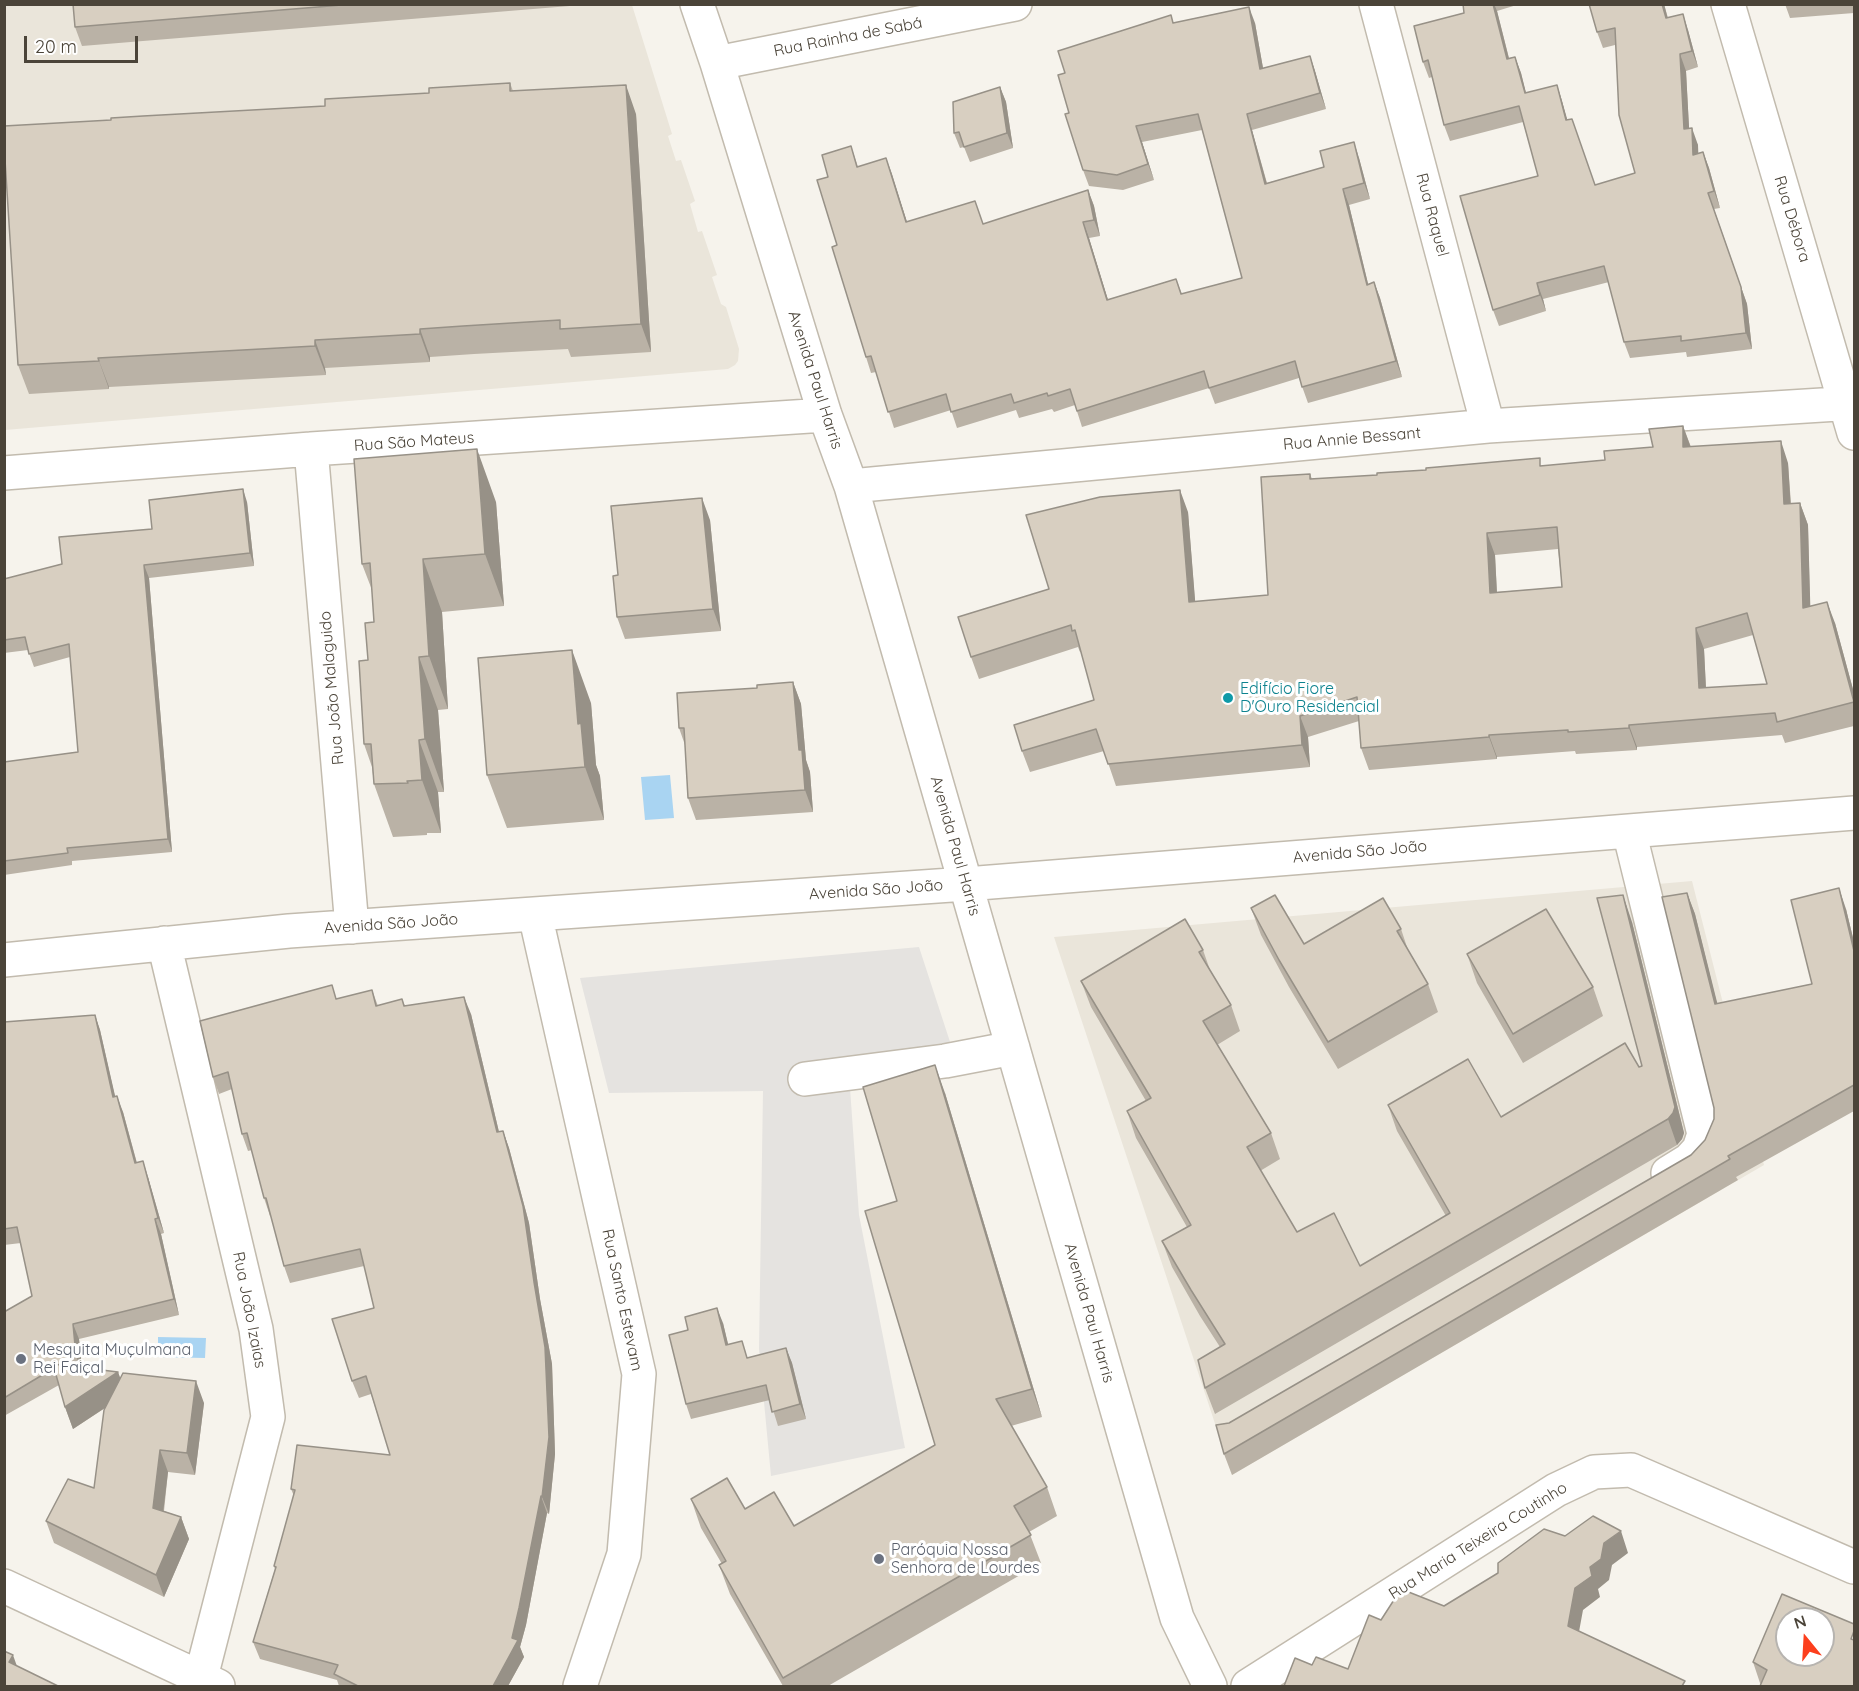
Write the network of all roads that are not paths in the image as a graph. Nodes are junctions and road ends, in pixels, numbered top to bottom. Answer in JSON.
{"nodes":[{"id":1,"x":697,"y":4,"type":"edge"},
{"id":2,"x":1015,"y":4,"type":"edge"},
{"id":3,"x":1376,"y":4,"type":"edge"},
{"id":4,"x":1728,"y":4,"type":"edge"},
{"id":5,"x":717,"y":63,"type":"junction"},
{"id":6,"x":1852,"y":413,"type":"edge"},
{"id":7,"x":825,"y":414,"type":"junction"},
{"id":8,"x":1488,"y":426,"type":"junction"},
{"id":9,"x":311,"y":449,"type":"junction"},
{"id":10,"x":4,"y":473,"type":"edge"},
{"id":11,"x":851,"y":486,"type":"junction"},
{"id":12,"x":1854,"y":813,"type":"edge"},
{"id":13,"x":1629,"y":831,"type":"junction"},
{"id":14,"x":966,"y":884,"type":"junction"},
{"id":15,"x":535,"y":914,"type":"junction"},
{"id":16,"x":352,"y":927,"type":"junction"},
{"id":17,"x":164,"y":943,"type":"junction"},
{"id":18,"x":4,"y":960,"type":"edge"},
{"id":19,"x":1013,"y":1048,"type":"junction"},
{"id":20,"x":805,"y":1079,"type":"dead end"},
{"id":21,"x":1638,"y":1190,"type":"edge"},
{"id":22,"x":1854,"y":1567,"type":"edge"},
{"id":23,"x":4,"y":1586,"type":"edge"},
{"id":24,"x":210,"y":1682,"type":"edge"},
{"id":25,"x":580,"y":1686,"type":"edge"},
{"id":26,"x":1210,"y":1686,"type":"edge"},
{"id":27,"x":1248,"y":1686,"type":"edge"}],
"edges":[{"from":1,"to":5,"type":"street","name":"Avenida Paul Harris"},
{"from":2,"to":5,"type":"street","name":"Rua Rainha de Sabá"},
{"from":3,"to":8,"type":"street","name":"Rua Raquel"},
{"from":4,"to":6,"type":"street","name":"Rua Débora"},
{"from":5,"to":7,"type":"street","name":"Avenida Paul Harris"},
{"from":6,"to":8,"type":"street","name":"Rua Annie Bessant"},
{"from":7,"to":9,"type":"street","name":"Rua São Mateus"},
{"from":7,"to":11,"type":"street","name":"Avenida Paul Harris"},
{"from":8,"to":11,"type":"street","name":"Rua Annie Bessant"},
{"from":9,"to":10,"type":"street","name":"Rua São Mateus"},
{"from":9,"to":16,"type":"street","name":"Rua João Malaguido"},
{"from":11,"to":14,"type":"street","name":"Avenida Paul Harris"},
{"from":12,"to":13,"type":"street","name":"Avenida São João"},
{"from":13,"to":14,"type":"street","name":"Avenida São João"},
{"from":13,"to":21,"type":"street"},
{"from":14,"to":15,"type":"street","name":"Avenida São João"},
{"from":14,"to":19,"type":"street","name":"Avenida Paul Harris"},
{"from":15,"to":16,"type":"street","name":"Avenida São João"},
{"from":15,"to":25,"type":"street","name":"Rua Santo Estevam"},
{"from":16,"to":17,"type":"street","name":"Avenida São João"},
{"from":17,"to":18,"type":"street","name":"Avenida São João"},
{"from":17,"to":24,"type":"street","name":"Rua João Izaias"},
{"from":19,"to":20,"type":"street"},
{"from":19,"to":26,"type":"street","name":"Avenida Paul Harris"},
{"from":22,"to":27,"type":"street","name":"Rua Maria Teixeira Coutinho"},
{"from":23,"to":24,"type":"street"}]}
